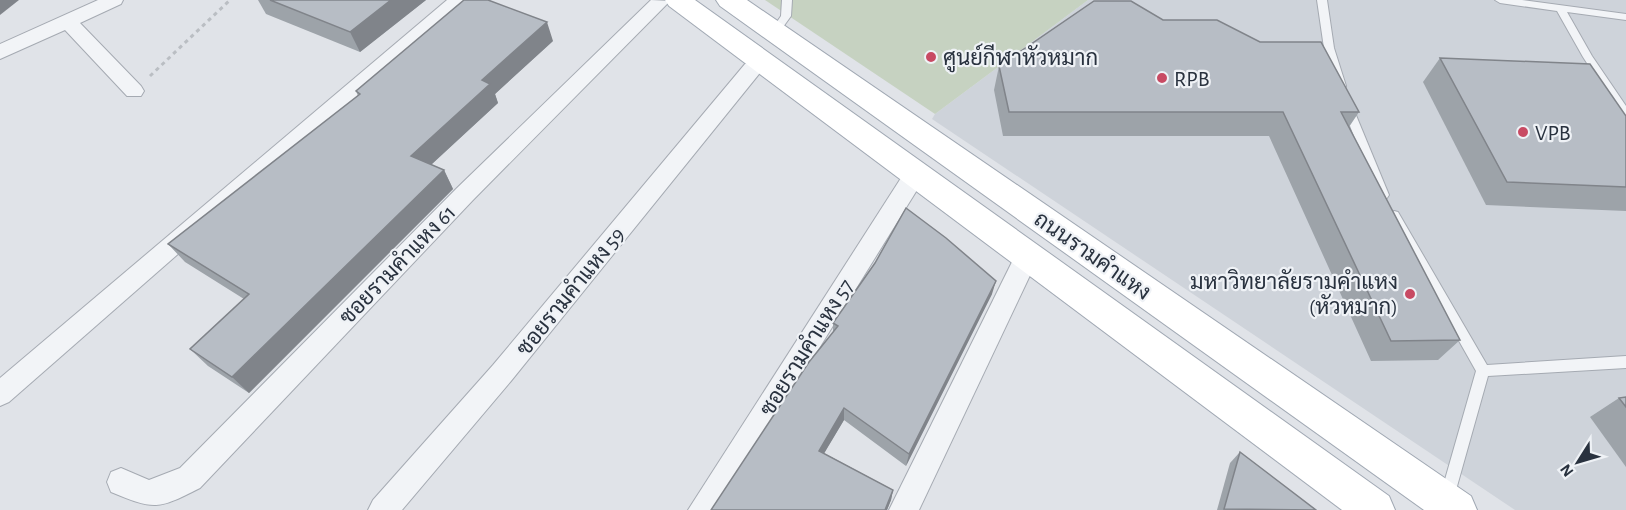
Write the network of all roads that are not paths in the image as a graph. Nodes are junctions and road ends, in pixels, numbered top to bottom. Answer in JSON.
{"nodes":[{"id":1,"x":114,"y":0,"type":"edge"},
{"id":2,"x":459,"y":0,"type":"edge"},
{"id":3,"x":666,"y":0,"type":"edge"},
{"id":4,"x":711,"y":0,"type":"edge"},
{"id":5,"x":729,"y":0,"type":"edge"},
{"id":6,"x":1322,"y":0,"type":"edge"},
{"id":7,"x":1500,"y":0,"type":"edge"},
{"id":8,"x":1581,"y":0,"type":"edge"},
{"id":9,"x":1560,"y":8,"type":"junction"},
{"id":10,"x":1586,"y":12,"type":"junction"},
{"id":11,"x":781,"y":16,"type":"edge"},
{"id":12,"x":1626,"y":18,"type":"edge"},
{"id":13,"x":67,"y":21,"type":"junction"},
{"id":14,"x":0,"y":52,"type":"edge"},
{"id":15,"x":752,"y":69,"type":"junction"},
{"id":16,"x":134,"y":91,"type":"road end"},
{"id":17,"x":1626,"y":114,"type":"edge"},
{"id":18,"x":909,"y":184,"type":"junction"},
{"id":19,"x":1021,"y":269,"type":"junction"},
{"id":20,"x":1626,"y":362,"type":"edge"},
{"id":21,"x":1483,"y":371,"type":"junction"},
{"id":22,"x":0,"y":394,"type":"edge"},
{"id":23,"x":121,"y":482,"type":"dead end"},
{"id":24,"x":1443,"y":507,"type":"edge"},
{"id":25,"x":383,"y":510,"type":"edge"},
{"id":26,"x":703,"y":510,"type":"edge"},
{"id":27,"x":903,"y":510,"type":"edge"},
{"id":28,"x":1345,"y":510,"type":"edge"},
{"id":29,"x":1376,"y":510,"type":"edge"}],
"edges":[{"from":1,"to":13,"type":"street"},
{"from":2,"to":22,"type":"street"},
{"from":3,"to":15,"type":"main road"},
{"from":3,"to":23,"type":"street","name":"ซอยรามคำแหง 61"},
{"from":3,"to":29,"type":"main road","name":"ถนนรามคำแหง"},
{"from":4,"to":24,"type":"main road","name":"ถนนรามคำแหง"},
{"from":5,"to":11,"type":"main road","name":"ถนนรามคำแหง"},
{"from":6,"to":21,"type":"lane"},
{"from":7,"to":9,"type":"lane"},
{"from":8,"to":10,"type":"lane"},
{"from":9,"to":10,"type":"lane"},
{"from":9,"to":17,"type":"lane"},
{"from":10,"to":12,"type":"lane"},
{"from":11,"to":24,"type":"main road","name":"ถนนรามคำแหง"},
{"from":13,"to":14,"type":"street"},
{"from":13,"to":16,"type":"street"},
{"from":15,"to":18,"type":"main road"},
{"from":15,"to":25,"type":"street","name":"ซอยรามคำแหง 59"},
{"from":18,"to":19,"type":"main road"},
{"from":18,"to":26,"type":"street","name":"ซอยรามคำแหง 57"},
{"from":19,"to":27,"type":"street"},
{"from":19,"to":28,"type":"main road"},
{"from":20,"to":21,"type":"lane"},
{"from":21,"to":24,"type":"lane"}]}
